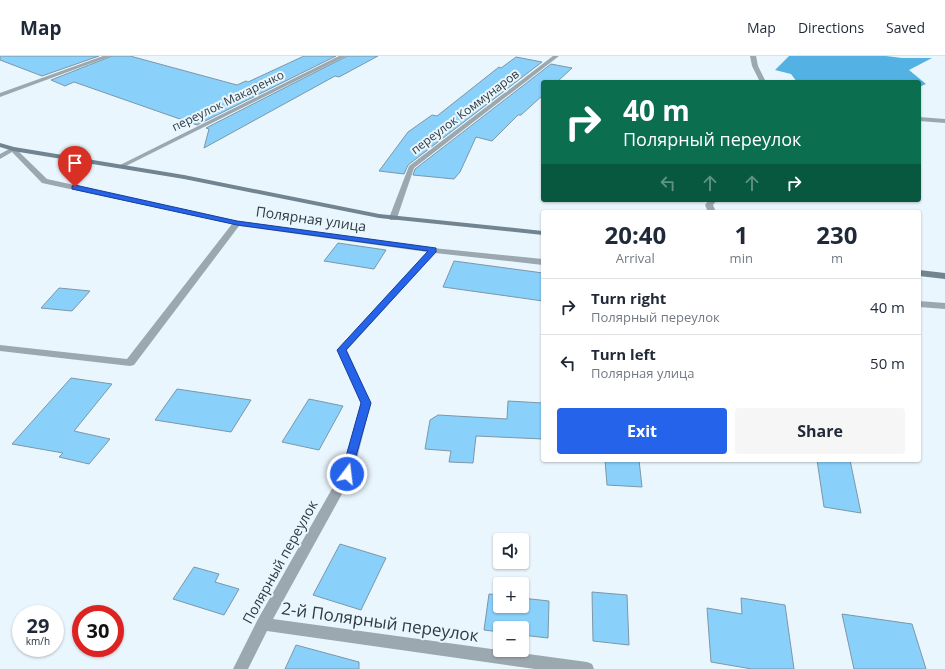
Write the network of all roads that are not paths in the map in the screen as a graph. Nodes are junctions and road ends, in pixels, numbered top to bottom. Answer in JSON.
{"nodes":[{"id":1,"x":108,"y":56,"type":"edge"},
{"id":2,"x":343,"y":56,"type":"edge"},
{"id":3,"x":556,"y":56,"type":"edge"},
{"id":4,"x":753,"y":56,"type":"edge"},
{"id":5,"x":762,"y":80,"type":"edge"},
{"id":6,"x":0,"y":95,"type":"edge"},
{"id":7,"x":921,"y":119,"type":"edge"},
{"id":8,"x":945,"y":121,"type":"edge"},
{"id":9,"x":0,"y":145,"type":"edge"},
{"id":10,"x":13,"y":149,"type":"junction"},
{"id":11,"x":0,"y":157,"type":"edge"},
{"id":12,"x":122,"y":166,"type":"junction"},
{"id":13,"x":393,"y":218,"type":"junction"},
{"id":14,"x":237,"y":223,"type":"junction"},
{"id":15,"x":541,"y":233,"type":"edge"},
{"id":16,"x":433,"y":250,"type":"junction"},
{"id":17,"x":541,"y":262,"type":"edge"},
{"id":18,"x":921,"y":274,"type":"edge"},
{"id":19,"x":945,"y":276,"type":"edge"},
{"id":20,"x":921,"y":304,"type":"edge"},
{"id":21,"x":945,"y":306,"type":"edge"},
{"id":22,"x":0,"y":348,"type":"edge"},
{"id":23,"x":263,"y":624,"type":"junction"},
{"id":24,"x":240,"y":669,"type":"edge"},
{"id":25,"x":587,"y":669,"type":"edge"}],
"edges":[{"from":1,"to":6,"type":"street"},
{"from":2,"to":12,"type":"street","name":"переулок Макаренко"},
{"from":3,"to":13,"type":"street","name":"переулок Коммунаров"},
{"from":4,"to":5,"type":"street"},
{"from":7,"to":8,"type":"street"},
{"from":9,"to":10,"type":"street","name":"Полярная улица"},
{"from":10,"to":11,"type":"street"},
{"from":10,"to":12,"type":"street","name":"Полярная улица"},
{"from":10,"to":14,"type":"street"},
{"from":12,"to":13,"type":"street","name":"Полярная улица"},
{"from":13,"to":15,"type":"street","name":"Полярная улица"},
{"from":14,"to":16,"type":"street","name":"Полярная улица"},
{"from":14,"to":22,"type":"street","name":"Полярная улица"},
{"from":16,"to":17,"type":"street","name":"Полярная улица"},
{"from":16,"to":23,"type":"street","name":"Полярный переулок"},
{"from":18,"to":19,"type":"street"},
{"from":20,"to":21,"type":"street"},
{"from":23,"to":24,"type":"street","name":"Полярный переулок"},
{"from":23,"to":25,"type":"street","name":"2-й Полярный переулок"}]}
